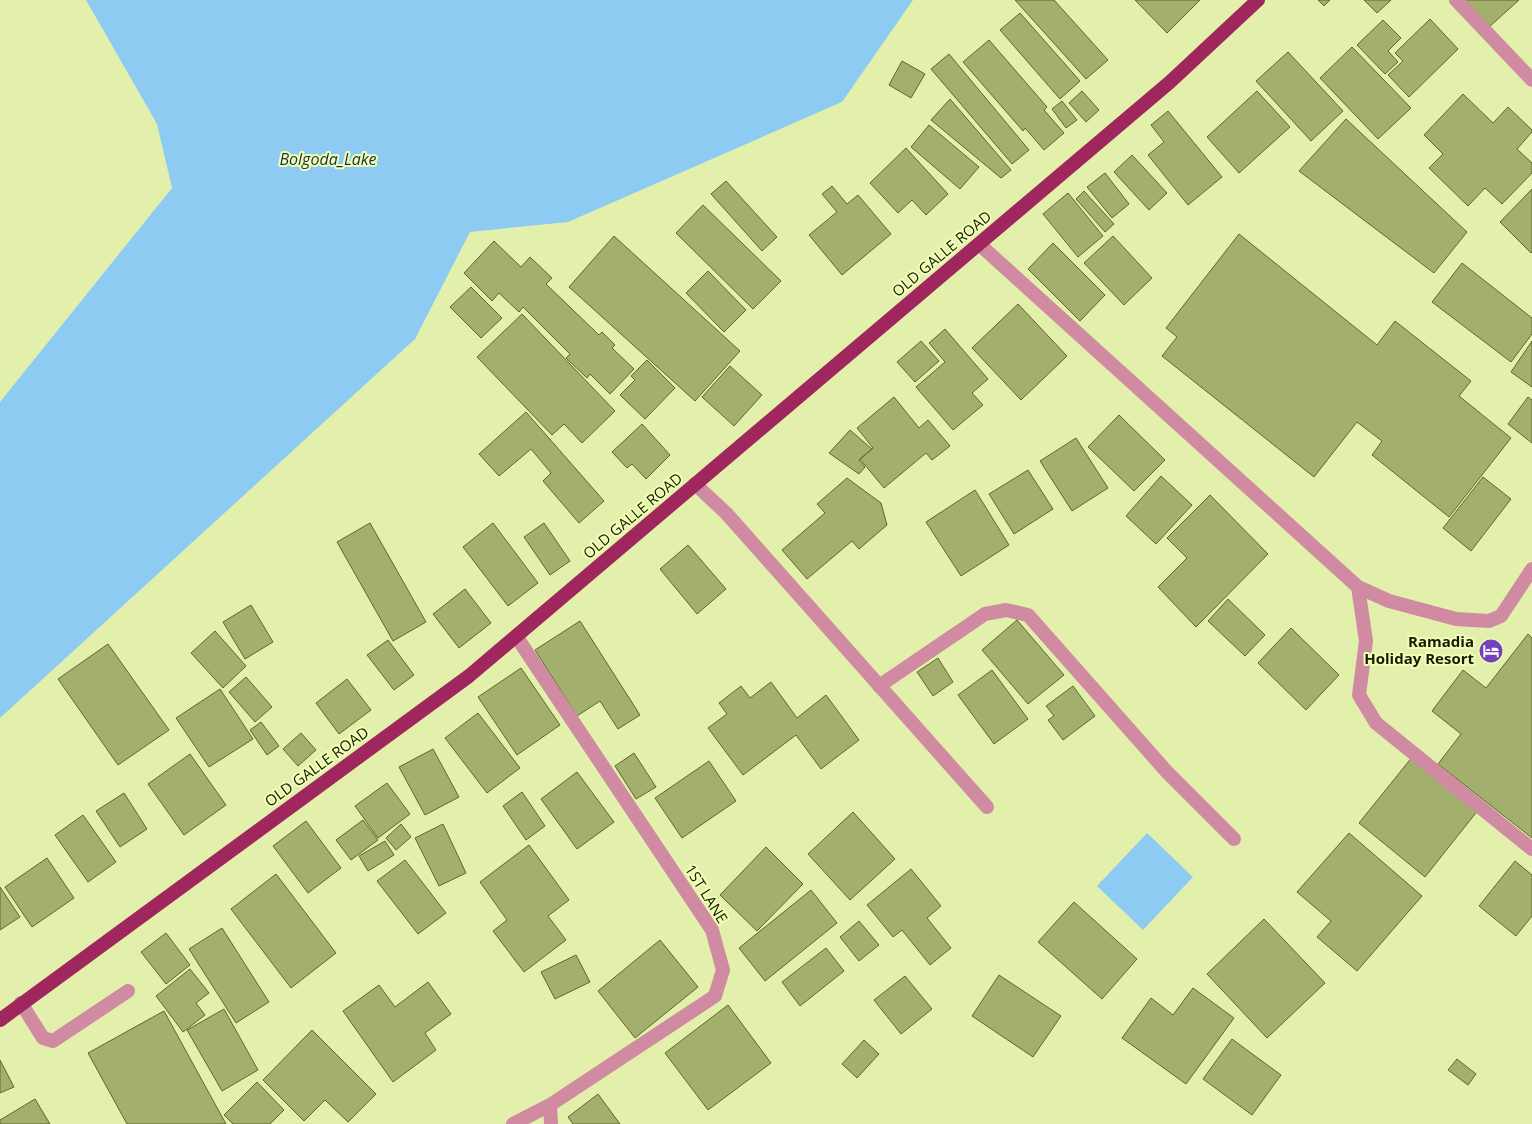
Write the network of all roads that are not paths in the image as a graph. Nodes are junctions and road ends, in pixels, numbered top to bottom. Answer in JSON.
{"nodes":[{"id":1,"x":1258,"y":0,"type":"edge"},
{"id":2,"x":1456,"y":0,"type":"edge"},
{"id":3,"x":1532,"y":80,"type":"edge"},
{"id":4,"x":979,"y":244,"type":"junction"},
{"id":5,"x":695,"y":484,"type":"junction"},
{"id":6,"x":1532,"y":569,"type":"edge"},
{"id":7,"x":1358,"y":587,"type":"junction"},
{"id":8,"x":516,"y":636,"type":"junction"},
{"id":9,"x":879,"y":686,"type":"junction"},
{"id":10,"x":987,"y":807,"type":"dead end"},
{"id":11,"x":1234,"y":839,"type":"dead end"},
{"id":12,"x":1532,"y":849,"type":"edge"},
{"id":13,"x":128,"y":991,"type":"dead end"},
{"id":14,"x":21,"y":1003,"type":"junction"},
{"id":15,"x":0,"y":1020,"type":"edge"},
{"id":16,"x":550,"y":1104,"type":"junction"},
{"id":17,"x":513,"y":1124,"type":"edge"},
{"id":18,"x":551,"y":1124,"type":"edge"}],
"edges":[{"from":1,"to":4,"type":"highway","name":"OLD GALLE ROAD"},
{"from":2,"to":3,"type":"street"},
{"from":4,"to":5,"type":"highway","name":"OLD GALLE ROAD"},
{"from":4,"to":7,"type":"street"},
{"from":5,"to":8,"type":"highway","name":"OLD GALLE ROAD"},
{"from":5,"to":9,"type":"street"},
{"from":6,"to":7,"type":"street"},
{"from":7,"to":12,"type":"street"},
{"from":8,"to":14,"type":"highway","name":"OLD GALLE ROAD"},
{"from":8,"to":16,"type":"street","name":"1ST LANE"},
{"from":9,"to":10,"type":"street"},
{"from":9,"to":11,"type":"street"},
{"from":13,"to":14,"type":"street"},
{"from":14,"to":15,"type":"highway","name":"OLD GALLE ROAD"},
{"from":16,"to":17,"type":"street","name":"1ST LANE"},
{"from":16,"to":18,"type":"street"}]}
